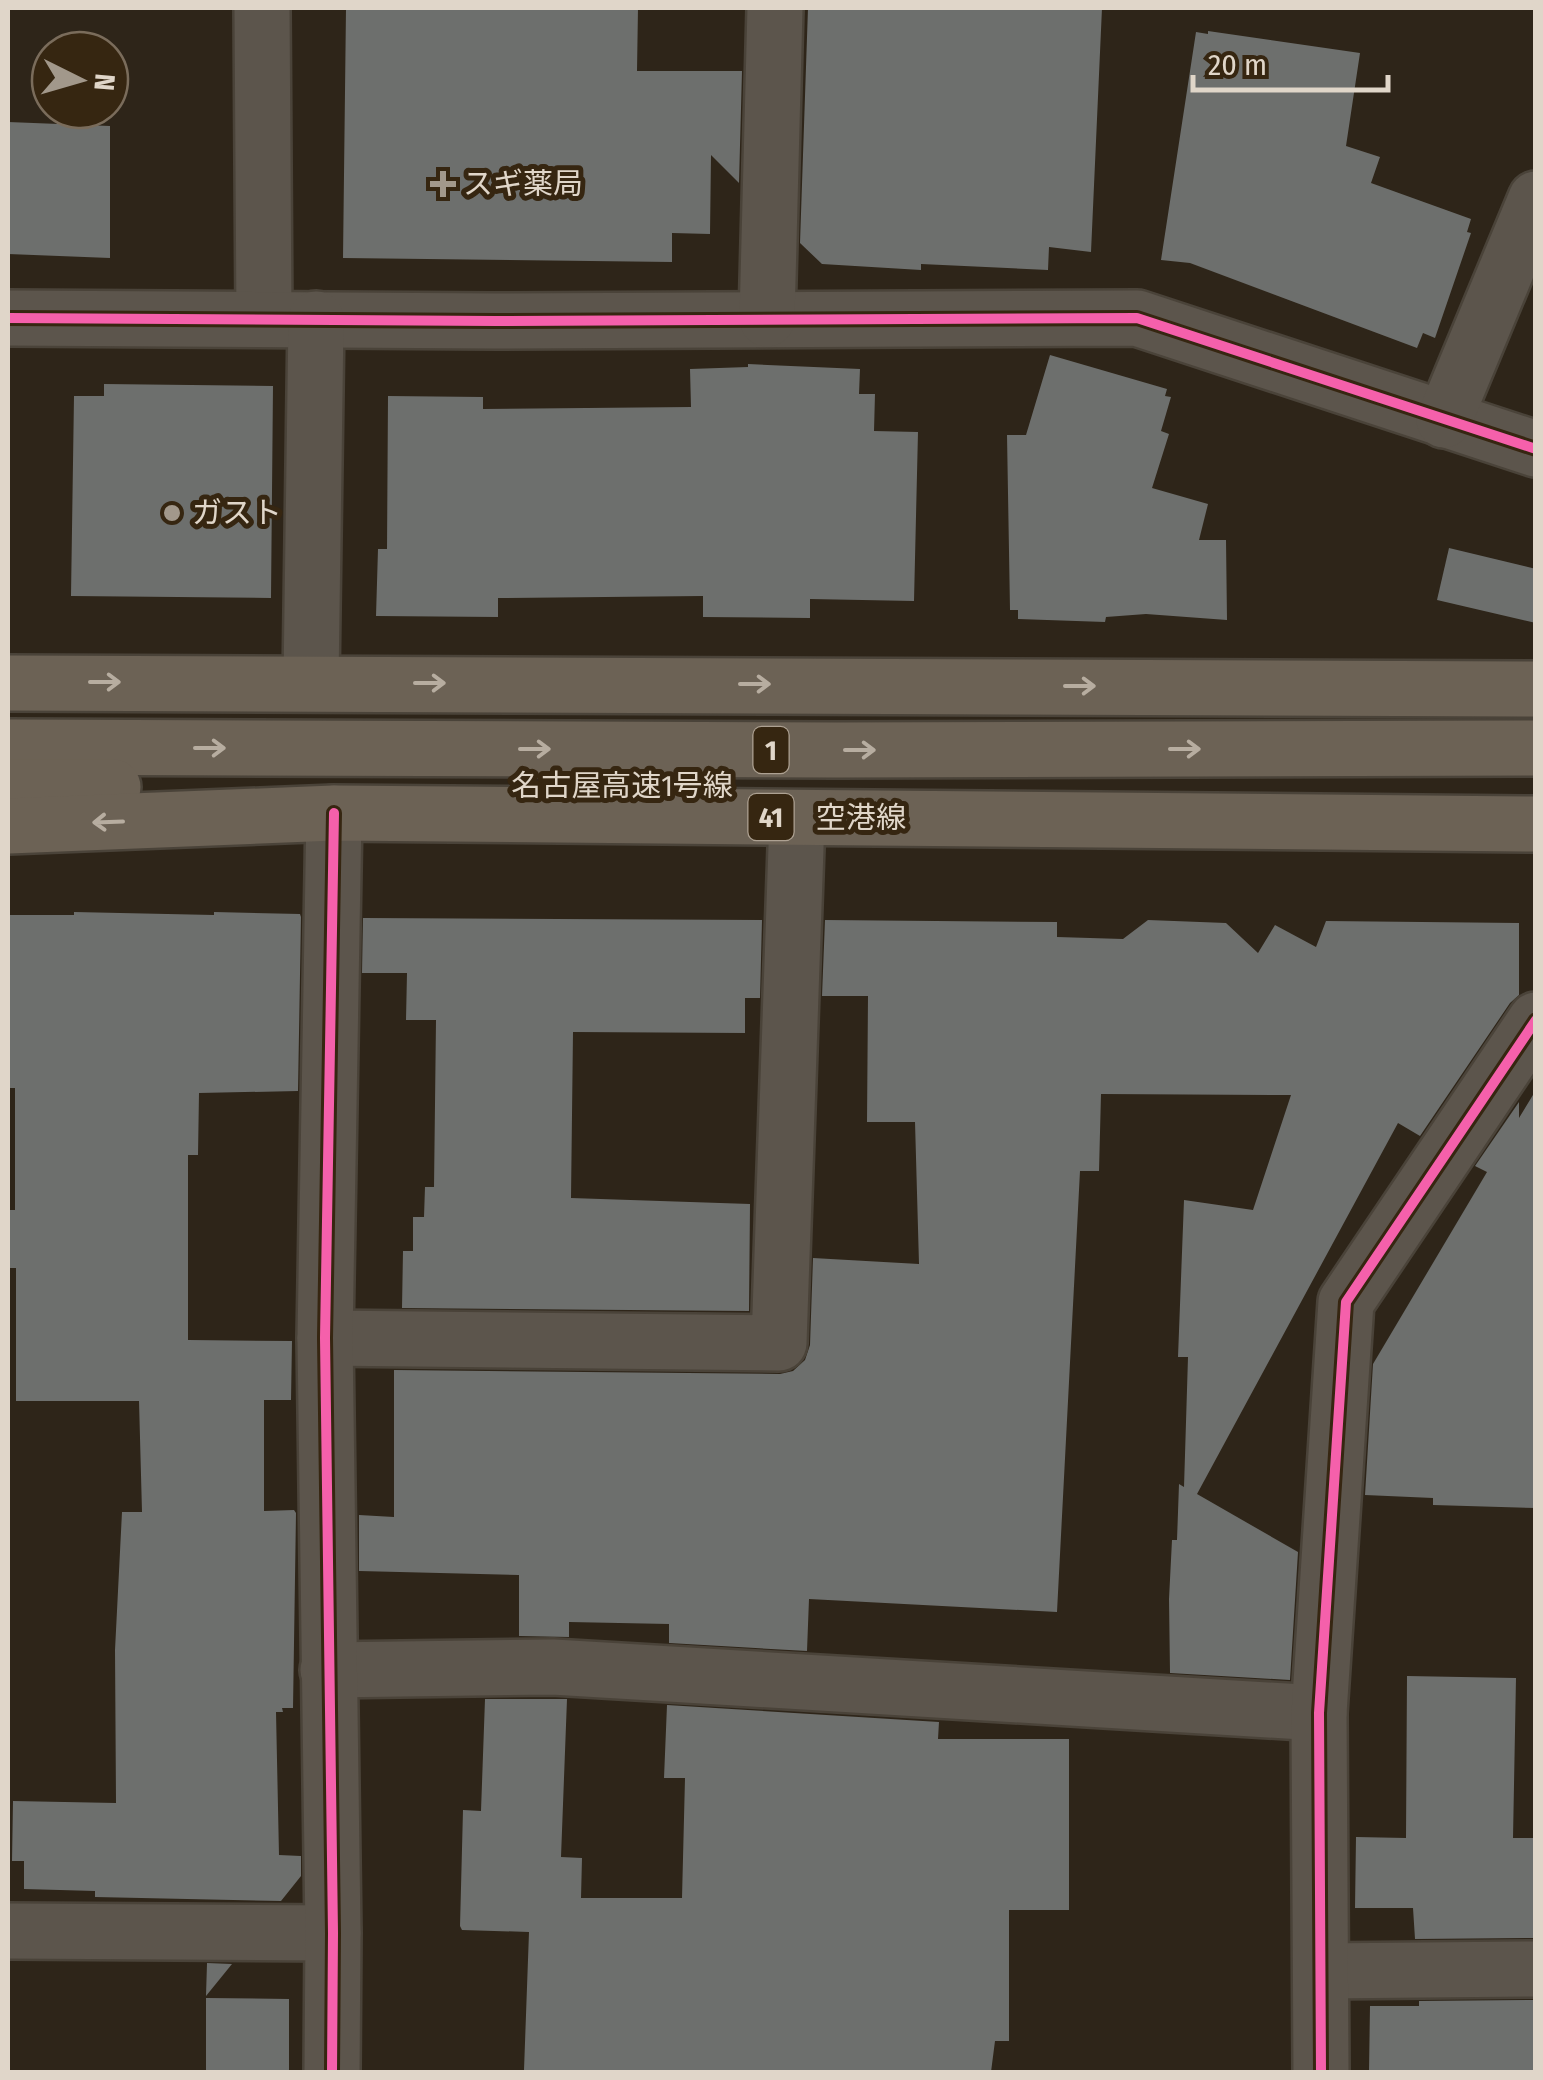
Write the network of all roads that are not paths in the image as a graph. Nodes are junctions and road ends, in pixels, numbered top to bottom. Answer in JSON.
{"nodes":[{"id":1,"x":262,"y":8,"type":"edge"},
{"id":2,"x":774,"y":8,"type":"edge"},
{"id":3,"x":1536,"y":199,"type":"edge"},
{"id":4,"x":8,"y":318,"type":"edge"},
{"id":5,"x":767,"y":318,"type":"junction"},
{"id":6,"x":290,"y":319,"type":"junction"},
{"id":7,"x":1444,"y":420,"type":"junction"},
{"id":8,"x":1536,"y":449,"type":"edge"},
{"id":9,"x":310,"y":682,"type":"junction"},
{"id":10,"x":8,"y":683,"type":"edge"},
{"id":11,"x":1536,"y":689,"type":"edge"},
{"id":12,"x":8,"y":747,"type":"edge"},
{"id":13,"x":1536,"y":748,"type":"edge"},
{"id":14,"x":8,"y":787,"type":"edge"},
{"id":15,"x":1536,"y":790,"type":"edge"},
{"id":16,"x":334,"y":813,"type":"junction"},
{"id":17,"x":796,"y":818,"type":"junction"},
{"id":18,"x":1536,"y":824,"type":"edge"},
{"id":19,"x":8,"y":826,"type":"edge"},
{"id":20,"x":1536,"y":1020,"type":"edge"},
{"id":21,"x":325,"y":1338,"type":"junction"},
{"id":22,"x":328,"y":1670,"type":"junction"},
{"id":23,"x":1319,"y":1713,"type":"junction"},
{"id":24,"x":8,"y":1931,"type":"edge"},
{"id":25,"x":333,"y":1933,"type":"junction"},
{"id":26,"x":1536,"y":1969,"type":"edge"},
{"id":27,"x":1322,"y":1971,"type":"junction"},
{"id":28,"x":332,"y":2072,"type":"edge"},
{"id":29,"x":1321,"y":2072,"type":"edge"}],
"edges":[{"from":1,"to":6,"type":"street"},
{"from":2,"to":5,"type":"street"},
{"from":3,"to":7,"type":"street"},
{"from":4,"to":6,"type":"street"},
{"from":5,"to":6,"type":"street"},
{"from":5,"to":7,"type":"street"},
{"from":6,"to":9,"type":"street"},
{"from":7,"to":8,"type":"street"},
{"from":10,"to":9,"type":"highway","one_way":true},
{"from":9,"to":11,"type":"highway","one_way":true},
{"from":12,"to":13,"type":"highway","name":"名古屋高速1号線","number":"1","one_way":true},
{"from":14,"to":15,"type":"highway","name":"名古屋高速1号線","number":"1"},
{"from":16,"to":17,"type":"highway","name":"空港線","number":"41"},
{"from":16,"to":19,"type":"highway","name":"空港線","number":"41","one_way":true},
{"from":16,"to":21,"type":"street"},
{"from":17,"to":18,"type":"highway","name":"空港線","number":"41"},
{"from":17,"to":21,"type":"street"},
{"from":20,"to":23,"type":"street"},
{"from":21,"to":22,"type":"street"},
{"from":22,"to":23,"type":"street"},
{"from":22,"to":25,"type":"street"},
{"from":23,"to":27,"type":"street"},
{"from":24,"to":25,"type":"street"},
{"from":25,"to":28,"type":"street"},
{"from":26,"to":27,"type":"street"},
{"from":27,"to":29,"type":"street"}]}
